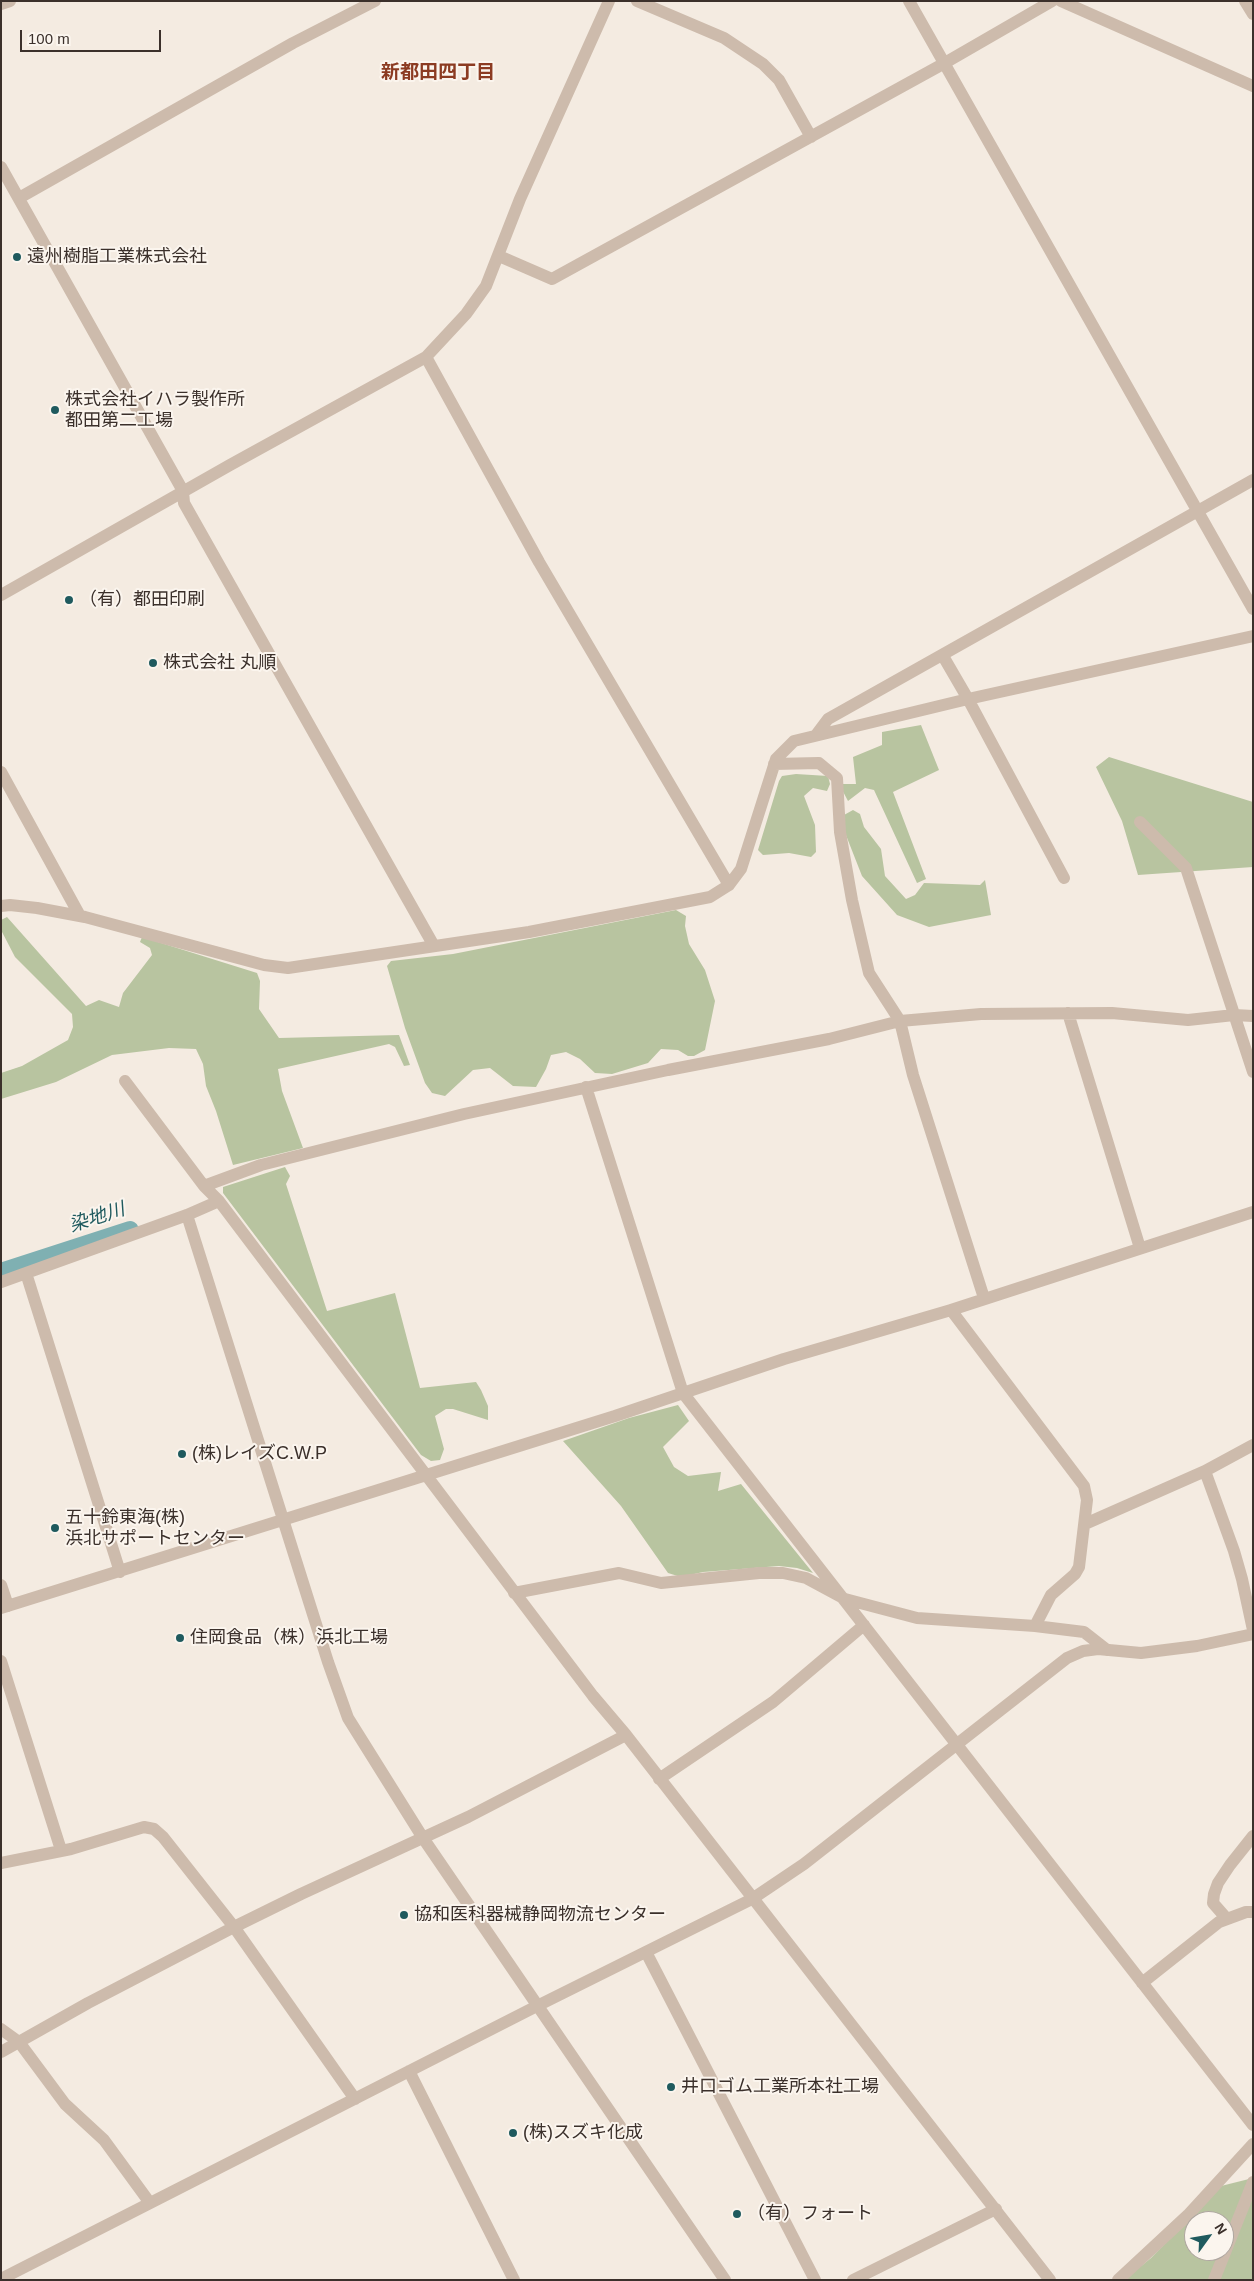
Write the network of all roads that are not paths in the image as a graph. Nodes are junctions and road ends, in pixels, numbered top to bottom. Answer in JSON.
{"nodes":[{"id":1,"x":10,"y":1,"type":"edge"},
{"id":2,"x":374,"y":1,"type":"edge"},
{"id":3,"x":609,"y":1,"type":"edge"},
{"id":4,"x":637,"y":1,"type":"edge"},
{"id":5,"x":910,"y":1,"type":"edge"},
{"id":6,"x":1052,"y":1,"type":"edge"},
{"id":7,"x":1061,"y":1,"type":"edge"},
{"id":8,"x":1245,"y":1,"type":"edge"},
{"id":9,"x":1,"y":4,"type":"edge"},
{"id":10,"x":1253,"y":14,"type":"edge"},
{"id":11,"x":943,"y":64,"type":"junction"},
{"id":12,"x":1253,"y":86,"type":"edge"},
{"id":13,"x":811,"y":137,"type":"junction"},
{"id":14,"x":1,"y":167,"type":"edge"},
{"id":15,"x":19,"y":198,"type":"junction"},
{"id":16,"x":499,"y":256,"type":"junction"},
{"id":17,"x":426,"y":357,"type":"junction"},
{"id":18,"x":1253,"y":480,"type":"edge"},
{"id":19,"x":184,"y":491,"type":"junction"},
{"id":20,"x":1197,"y":512,"type":"junction"},
{"id":21,"x":1,"y":595,"type":"edge"},
{"id":22,"x":1253,"y":609,"type":"edge"},
{"id":23,"x":1253,"y":636,"type":"edge"},
{"id":24,"x":943,"y":656,"type":"junction"},
{"id":25,"x":968,"y":699,"type":"junction"},
{"id":26,"x":816,"y":736,"type":"junction"},
{"id":27,"x":774,"y":764,"type":"junction"},
{"id":28,"x":1,"y":772,"type":"edge"},
{"id":29,"x":1140,"y":822,"type":"dead end"},
{"id":30,"x":1064,"y":878,"type":"dead end"},
{"id":31,"x":729,"y":885,"type":"junction"},
{"id":32,"x":1,"y":906,"type":"edge"},
{"id":33,"x":80,"y":916,"type":"junction"},
{"id":34,"x":434,"y":946,"type":"junction"},
{"id":35,"x":1068,"y":1013,"type":"junction"},
{"id":36,"x":1234,"y":1014,"type":"junction"},
{"id":37,"x":1253,"y":1016,"type":"edge"},
{"id":38,"x":900,"y":1021,"type":"junction"},
{"id":39,"x":1253,"y":1072,"type":"edge"},
{"id":40,"x":126,"y":1081,"type":"dead end"},
{"id":41,"x":586,"y":1087,"type":"junction"},
{"id":42,"x":204,"y":1186,"type":"junction"},
{"id":43,"x":219,"y":1201,"type":"junction"},
{"id":44,"x":1253,"y":1212,"type":"edge"},
{"id":45,"x":187,"y":1215,"type":"junction"},
{"id":46,"x":1140,"y":1248,"type":"junction"},
{"id":47,"x":26,"y":1273,"type":"junction"},
{"id":48,"x":1,"y":1282,"type":"edge"},
{"id":49,"x":984,"y":1298,"type":"junction"},
{"id":50,"x":951,"y":1310,"type":"junction"},
{"id":51,"x":683,"y":1393,"type":"junction"},
{"id":52,"x":1253,"y":1445,"type":"edge"},
{"id":53,"x":1205,"y":1471,"type":"junction"},
{"id":54,"x":425,"y":1475,"type":"junction"},
{"id":55,"x":282,"y":1519,"type":"junction"},
{"id":56,"x":1085,"y":1524,"type":"junction"},
{"id":57,"x":120,"y":1572,"type":"junction"},
{"id":58,"x":1,"y":1584,"type":"edge"},
{"id":59,"x":514,"y":1592,"type":"junction"},
{"id":60,"x":844,"y":1599,"type":"junction"},
{"id":61,"x":5,"y":1607,"type":"edge"},
{"id":62,"x":864,"y":1625,"type":"junction"},
{"id":63,"x":1035,"y":1626,"type":"junction"},
{"id":64,"x":1253,"y":1632,"type":"edge"},
{"id":65,"x":1107,"y":1650,"type":"junction"},
{"id":66,"x":1,"y":1661,"type":"edge"},
{"id":67,"x":626,"y":1735,"type":"junction"},
{"id":68,"x":957,"y":1745,"type":"junction"},
{"id":69,"x":659,"y":1779,"type":"junction"},
{"id":70,"x":1253,"y":1836,"type":"edge"},
{"id":71,"x":423,"y":1838,"type":"junction"},
{"id":72,"x":61,"y":1850,"type":"junction"},
{"id":73,"x":1,"y":1863,"type":"edge"},
{"id":74,"x":752,"y":1899,"type":"junction"},
{"id":75,"x":1253,"y":1912,"type":"edge"},
{"id":76,"x":1227,"y":1919,"type":"junction"},
{"id":77,"x":234,"y":1927,"type":"junction"},
{"id":78,"x":646,"y":1952,"type":"junction"},
{"id":79,"x":1142,"y":1983,"type":"junction"},
{"id":80,"x":537,"y":2006,"type":"junction"},
{"id":81,"x":1,"y":2028,"type":"edge"},
{"id":82,"x":19,"y":2042,"type":"junction"},
{"id":83,"x":1,"y":2052,"type":"edge"},
{"id":84,"x":409,"y":2071,"type":"junction"},
{"id":85,"x":355,"y":2099,"type":"junction"},
{"id":86,"x":1253,"y":2125,"type":"edge"},
{"id":87,"x":1253,"y":2144,"type":"edge"},
{"id":88,"x":1253,"y":2182,"type":"edge"},
{"id":89,"x":150,"y":2203,"type":"junction"},
{"id":90,"x":996,"y":2209,"type":"junction"},
{"id":91,"x":1,"y":2279,"type":"edge"},
{"id":92,"x":514,"y":2280,"type":"edge"},
{"id":93,"x":725,"y":2280,"type":"edge"},
{"id":94,"x":815,"y":2280,"type":"edge"},
{"id":95,"x":853,"y":2280,"type":"edge"},
{"id":96,"x":1050,"y":2280,"type":"edge"},
{"id":97,"x":1118,"y":2280,"type":"edge"},
{"id":98,"x":1214,"y":2280,"type":"edge"}],
"edges":[{"from":1,"to":9,"type":"street"},
{"from":2,"to":15,"type":"street"},
{"from":3,"to":16,"type":"street"},
{"from":4,"to":13,"type":"street"},
{"from":5,"to":11,"type":"street"},
{"from":6,"to":11,"type":"street"},
{"from":7,"to":12,"type":"street"},
{"from":8,"to":10,"type":"street"},
{"from":11,"to":13,"type":"street"},
{"from":11,"to":20,"type":"street"},
{"from":13,"to":16,"type":"street"},
{"from":14,"to":15,"type":"street"},
{"from":15,"to":19,"type":"street"},
{"from":16,"to":17,"type":"street"},
{"from":17,"to":19,"type":"street"},
{"from":17,"to":31,"type":"street"},
{"from":18,"to":20,"type":"street"},
{"from":19,"to":21,"type":"street"},
{"from":19,"to":34,"type":"street"},
{"from":20,"to":22,"type":"street"},
{"from":20,"to":24,"type":"street"},
{"from":23,"to":25,"type":"street"},
{"from":24,"to":25,"type":"street"},
{"from":24,"to":26,"type":"street"},
{"from":25,"to":26,"type":"street"},
{"from":25,"to":30,"type":"street"},
{"from":26,"to":27,"type":"street"},
{"from":27,"to":31,"type":"street"},
{"from":27,"to":38,"type":"street"},
{"from":28,"to":33,"type":"street"},
{"from":29,"to":36,"type":"street"},
{"from":31,"to":34,"type":"street"},
{"from":32,"to":33,"type":"street"},
{"from":33,"to":34,"type":"street"},
{"from":35,"to":36,"type":"street"},
{"from":35,"to":38,"type":"street"},
{"from":35,"to":46,"type":"street"},
{"from":36,"to":37,"type":"street"},
{"from":36,"to":39,"type":"street"},
{"from":38,"to":41,"type":"street"},
{"from":38,"to":49,"type":"street"},
{"from":40,"to":42,"type":"street"},
{"from":41,"to":42,"type":"street"},
{"from":41,"to":51,"type":"street"},
{"from":42,"to":43,"type":"street"},
{"from":43,"to":45,"type":"street"},
{"from":43,"to":54,"type":"street"},
{"from":44,"to":46,"type":"street"},
{"from":45,"to":47,"type":"street"},
{"from":45,"to":55,"type":"street"},
{"from":46,"to":49,"type":"street"},
{"from":47,"to":48,"type":"street"},
{"from":47,"to":57,"type":"street"},
{"from":49,"to":50,"type":"street"},
{"from":50,"to":51,"type":"street"},
{"from":50,"to":56,"type":"street"},
{"from":51,"to":54,"type":"street"},
{"from":51,"to":60,"type":"street"},
{"from":52,"to":53,"type":"street"},
{"from":53,"to":56,"type":"street"},
{"from":53,"to":64,"type":"street"},
{"from":54,"to":55,"type":"street"},
{"from":54,"to":59,"type":"street"},
{"from":55,"to":57,"type":"street"},
{"from":55,"to":71,"type":"street"},
{"from":56,"to":63,"type":"street"},
{"from":57,"to":61,"type":"street"},
{"from":58,"to":61,"type":"street"},
{"from":59,"to":60,"type":"street"},
{"from":59,"to":67,"type":"street"},
{"from":60,"to":62,"type":"street"},
{"from":60,"to":63,"type":"street"},
{"from":62,"to":68,"type":"street"},
{"from":62,"to":69,"type":"street"},
{"from":63,"to":65,"type":"street"},
{"from":64,"to":65,"type":"street"},
{"from":65,"to":68,"type":"street"},
{"from":66,"to":72,"type":"street"},
{"from":67,"to":69,"type":"street"},
{"from":67,"to":71,"type":"street"},
{"from":68,"to":74,"type":"street"},
{"from":68,"to":79,"type":"street"},
{"from":69,"to":74,"type":"street"},
{"from":70,"to":76,"type":"street"},
{"from":71,"to":77,"type":"street"},
{"from":71,"to":80,"type":"street"},
{"from":72,"to":73,"type":"street"},
{"from":72,"to":77,"type":"street"},
{"from":74,"to":78,"type":"street"},
{"from":74,"to":90,"type":"street"},
{"from":75,"to":76,"type":"street"},
{"from":76,"to":79,"type":"street"},
{"from":77,"to":82,"type":"street"},
{"from":77,"to":85,"type":"street"},
{"from":78,"to":80,"type":"street"},
{"from":78,"to":94,"type":"street"},
{"from":79,"to":86,"type":"street"},
{"from":80,"to":84,"type":"street"},
{"from":80,"to":93,"type":"street"},
{"from":81,"to":82,"type":"street"},
{"from":82,"to":83,"type":"street"},
{"from":82,"to":89,"type":"street"},
{"from":84,"to":85,"type":"street"},
{"from":84,"to":92,"type":"street"},
{"from":85,"to":89,"type":"street"},
{"from":87,"to":97,"type":"street"},
{"from":88,"to":98,"type":"street"},
{"from":89,"to":91,"type":"street"},
{"from":90,"to":95,"type":"street"},
{"from":90,"to":96,"type":"street"}]}
